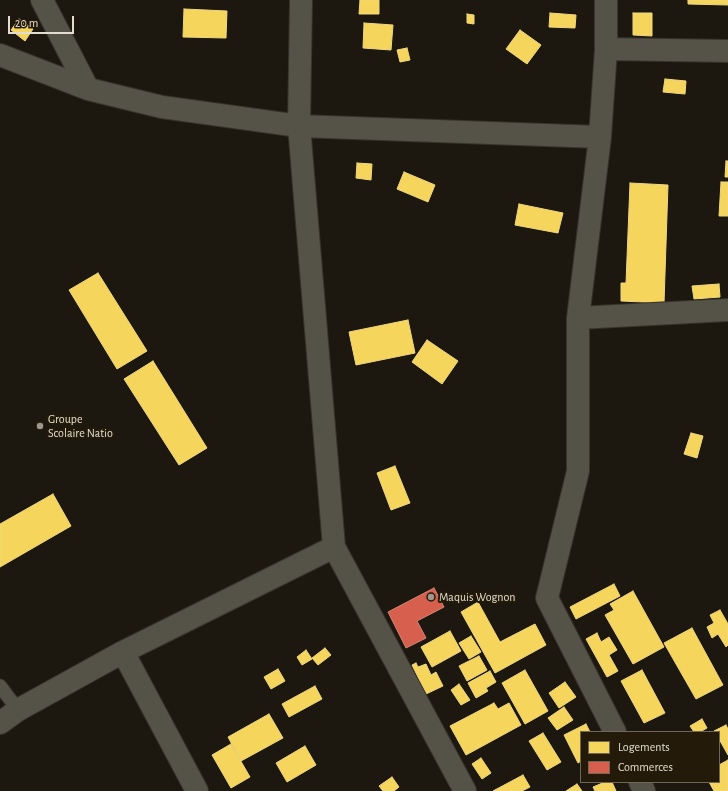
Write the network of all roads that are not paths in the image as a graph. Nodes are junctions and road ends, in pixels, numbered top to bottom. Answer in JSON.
{"nodes":[{"id":1,"x":42,"y":0,"type":"edge"},
{"id":2,"x":300,"y":0,"type":"edge"},
{"id":3,"x":606,"y":0,"type":"edge"},
{"id":4,"x":606,"y":49,"type":"junction"},
{"id":5,"x":728,"y":51,"type":"edge"},
{"id":6,"x":0,"y":55,"type":"edge"},
{"id":7,"x":88,"y":89,"type":"junction"},
{"id":8,"x":299,"y":126,"type":"junction"},
{"id":9,"x":600,"y":137,"type":"junction"},
{"id":10,"x":728,"y":310,"type":"edge"},
{"id":11,"x":578,"y":318,"type":"junction"},
{"id":12,"x":334,"y":548,"type":"junction"},
{"id":13,"x":123,"y":652,"type":"junction"},
{"id":14,"x":0,"y":686,"type":"edge"},
{"id":15,"x":18,"y":710,"type":"junction"},
{"id":16,"x":0,"y":723,"type":"edge"},
{"id":17,"x":614,"y":731,"type":"edge"},
{"id":18,"x":197,"y":791,"type":"edge"},
{"id":19,"x":465,"y":791,"type":"edge"}],
"edges":[{"from":1,"to":7,"type":"street"},
{"from":2,"to":8,"type":"street"},
{"from":3,"to":4,"type":"street"},
{"from":4,"to":5,"type":"street"},
{"from":4,"to":9,"type":"street"},
{"from":6,"to":7,"type":"street"},
{"from":7,"to":8,"type":"street"},
{"from":8,"to":9,"type":"street"},
{"from":8,"to":12,"type":"street"},
{"from":9,"to":11,"type":"street"},
{"from":10,"to":11,"type":"street"},
{"from":11,"to":17,"type":"street"},
{"from":12,"to":13,"type":"street"},
{"from":12,"to":19,"type":"street"},
{"from":13,"to":15,"type":"street"},
{"from":13,"to":18,"type":"street"},
{"from":14,"to":15,"type":"lane"},
{"from":15,"to":16,"type":"street"}]}
